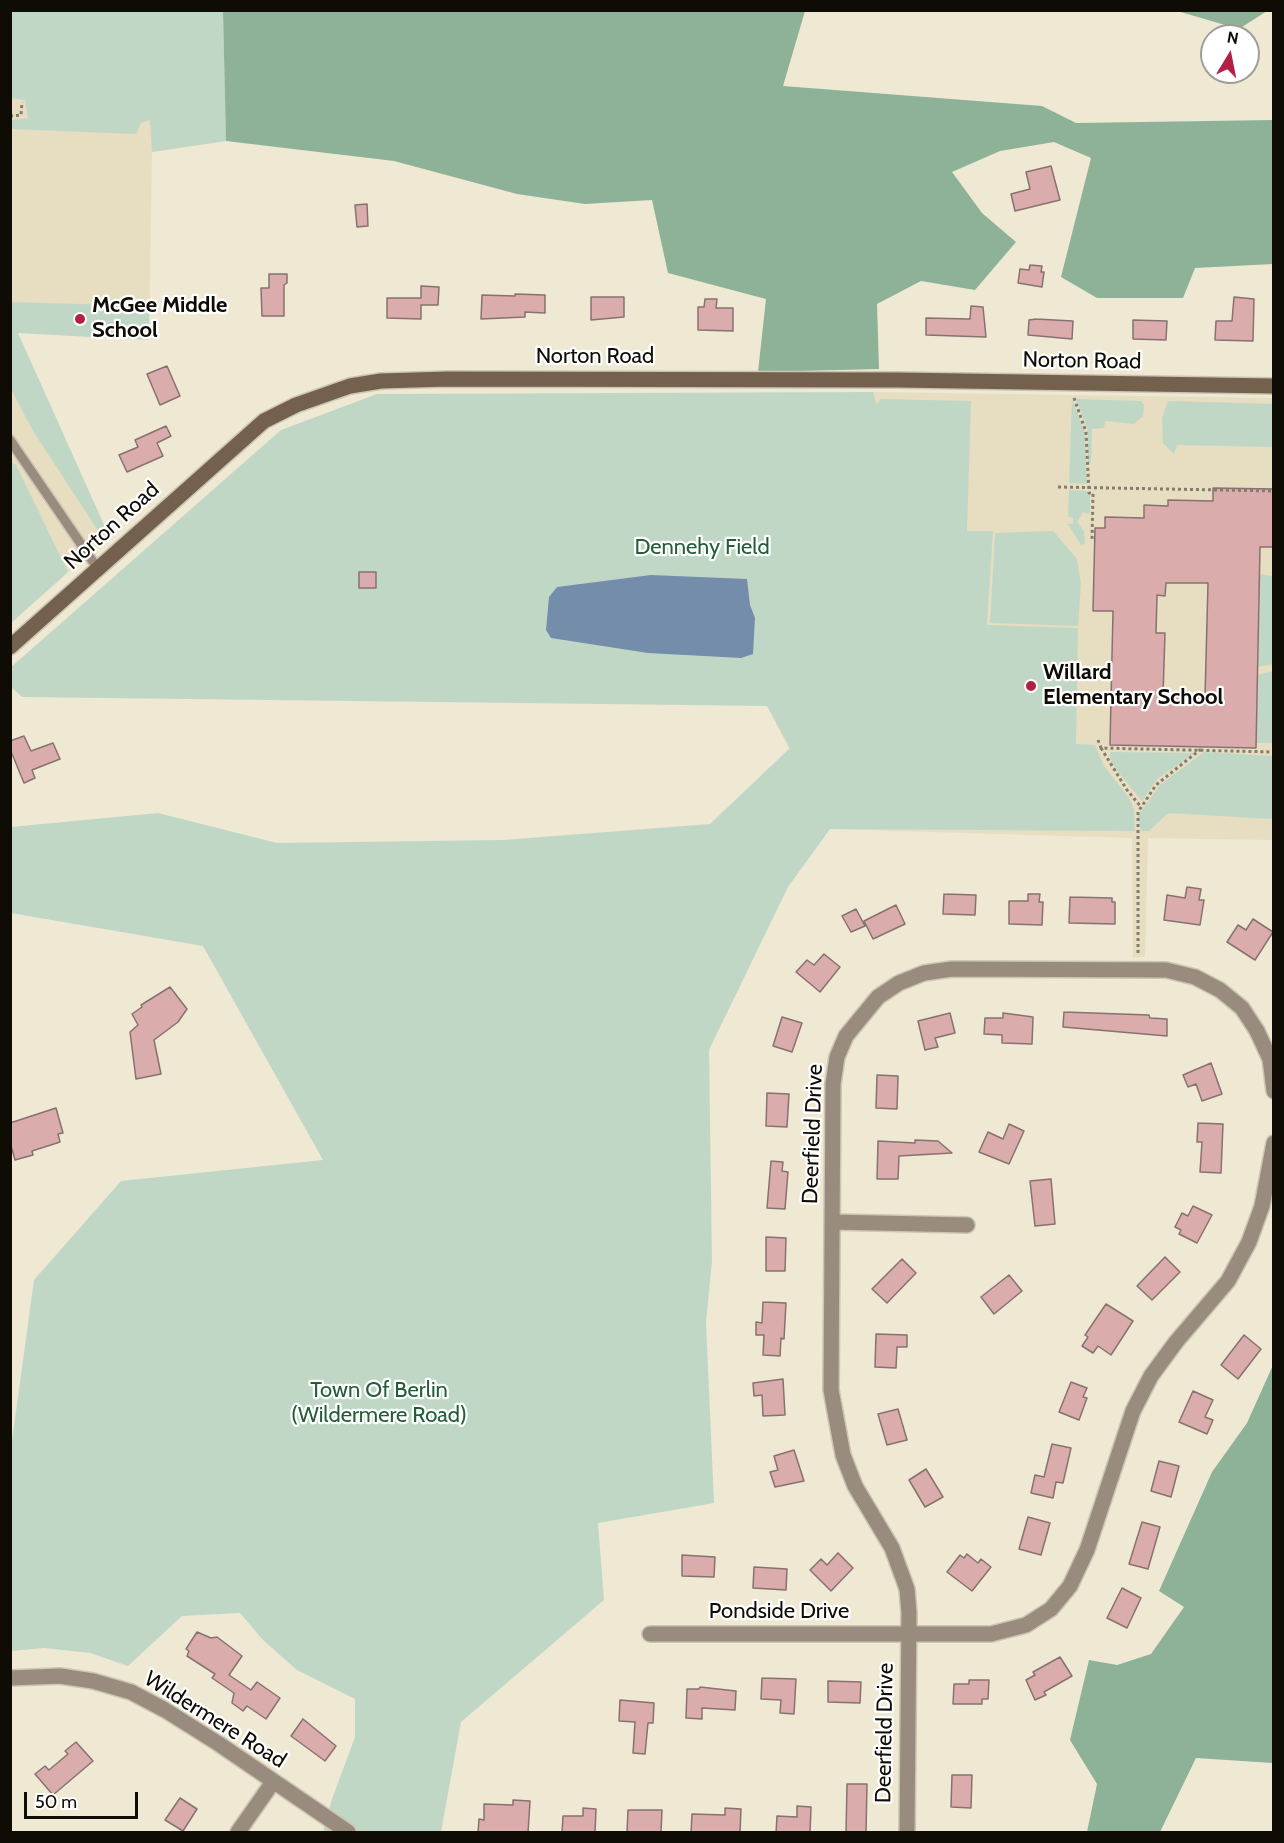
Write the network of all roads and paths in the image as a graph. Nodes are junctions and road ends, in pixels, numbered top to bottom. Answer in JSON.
{"nodes":[{"id":1,"x":22,"y":102,"type":"dead end"},
{"id":2,"x":10,"y":116,"type":"edge"},
{"id":3,"x":1274,"y":386,"type":"edge"},
{"id":4,"x":1074,"y":398,"type":"dead end"},
{"id":5,"x":10,"y":440,"type":"edge"},
{"id":6,"x":1058,"y":487,"type":"dead end"},
{"id":7,"x":1089,"y":488,"type":"junction"},
{"id":8,"x":1274,"y":491,"type":"edge"},
{"id":9,"x":1092,"y":541,"type":"dead end"},
{"id":10,"x":98,"y":569,"type":"junction"},
{"id":11,"x":10,"y":646,"type":"edge"},
{"id":12,"x":1098,"y":740,"type":"dead end"},
{"id":13,"x":1101,"y":748,"type":"junction"},
{"id":14,"x":1201,"y":749,"type":"junction"},
{"id":15,"x":1274,"y":752,"type":"edge"},
{"id":16,"x":1141,"y":807,"type":"junction"},
{"id":17,"x":1138,"y":953,"type":"dead end"},
{"id":18,"x":1274,"y":1091,"type":"edge"},
{"id":19,"x":1274,"y":1143,"type":"edge"},
{"id":20,"x":832,"y":1222,"type":"junction"},
{"id":21,"x":967,"y":1225,"type":"dead end"},
{"id":22,"x":650,"y":1634,"type":"dead end"},
{"id":23,"x":909,"y":1634,"type":"junction"},
{"id":24,"x":10,"y":1678,"type":"edge"},
{"id":25,"x":273,"y":1782,"type":"junction"},
{"id":26,"x":238,"y":1833,"type":"edge"},
{"id":27,"x":348,"y":1833,"type":"edge"},
{"id":28,"x":907,"y":1833,"type":"edge"}],
"edges":[{"from":1,"to":2,"type":"path"},
{"from":3,"to":10,"type":"main road","name":"Norton Road"},
{"from":4,"to":7,"type":"path"},
{"from":5,"to":10,"type":"lane"},
{"from":6,"to":7,"type":"path"},
{"from":7,"to":8,"type":"path"},
{"from":7,"to":9,"type":"path"},
{"from":10,"to":11,"type":"main road","name":"Norton Road"},
{"from":12,"to":13,"type":"path"},
{"from":13,"to":14,"type":"path"},
{"from":13,"to":16,"type":"path"},
{"from":14,"to":15,"type":"path"},
{"from":14,"to":16,"type":"path"},
{"from":16,"to":17,"type":"path"},
{"from":18,"to":20,"type":"street","name":"Deerfield Drive"},
{"from":19,"to":23,"type":"street","name":"Deerfield Drive"},
{"from":20,"to":21,"type":"street"},
{"from":20,"to":23,"type":"street","name":"Deerfield Drive"},
{"from":22,"to":23,"type":"street","name":"Pondside Drive"},
{"from":23,"to":28,"type":"street","name":"Deerfield Drive"},
{"from":24,"to":25,"type":"street","name":"Wildermere Road"},
{"from":25,"to":26,"type":"street"},
{"from":25,"to":27,"type":"street","name":"Wildermere Road"}]}
